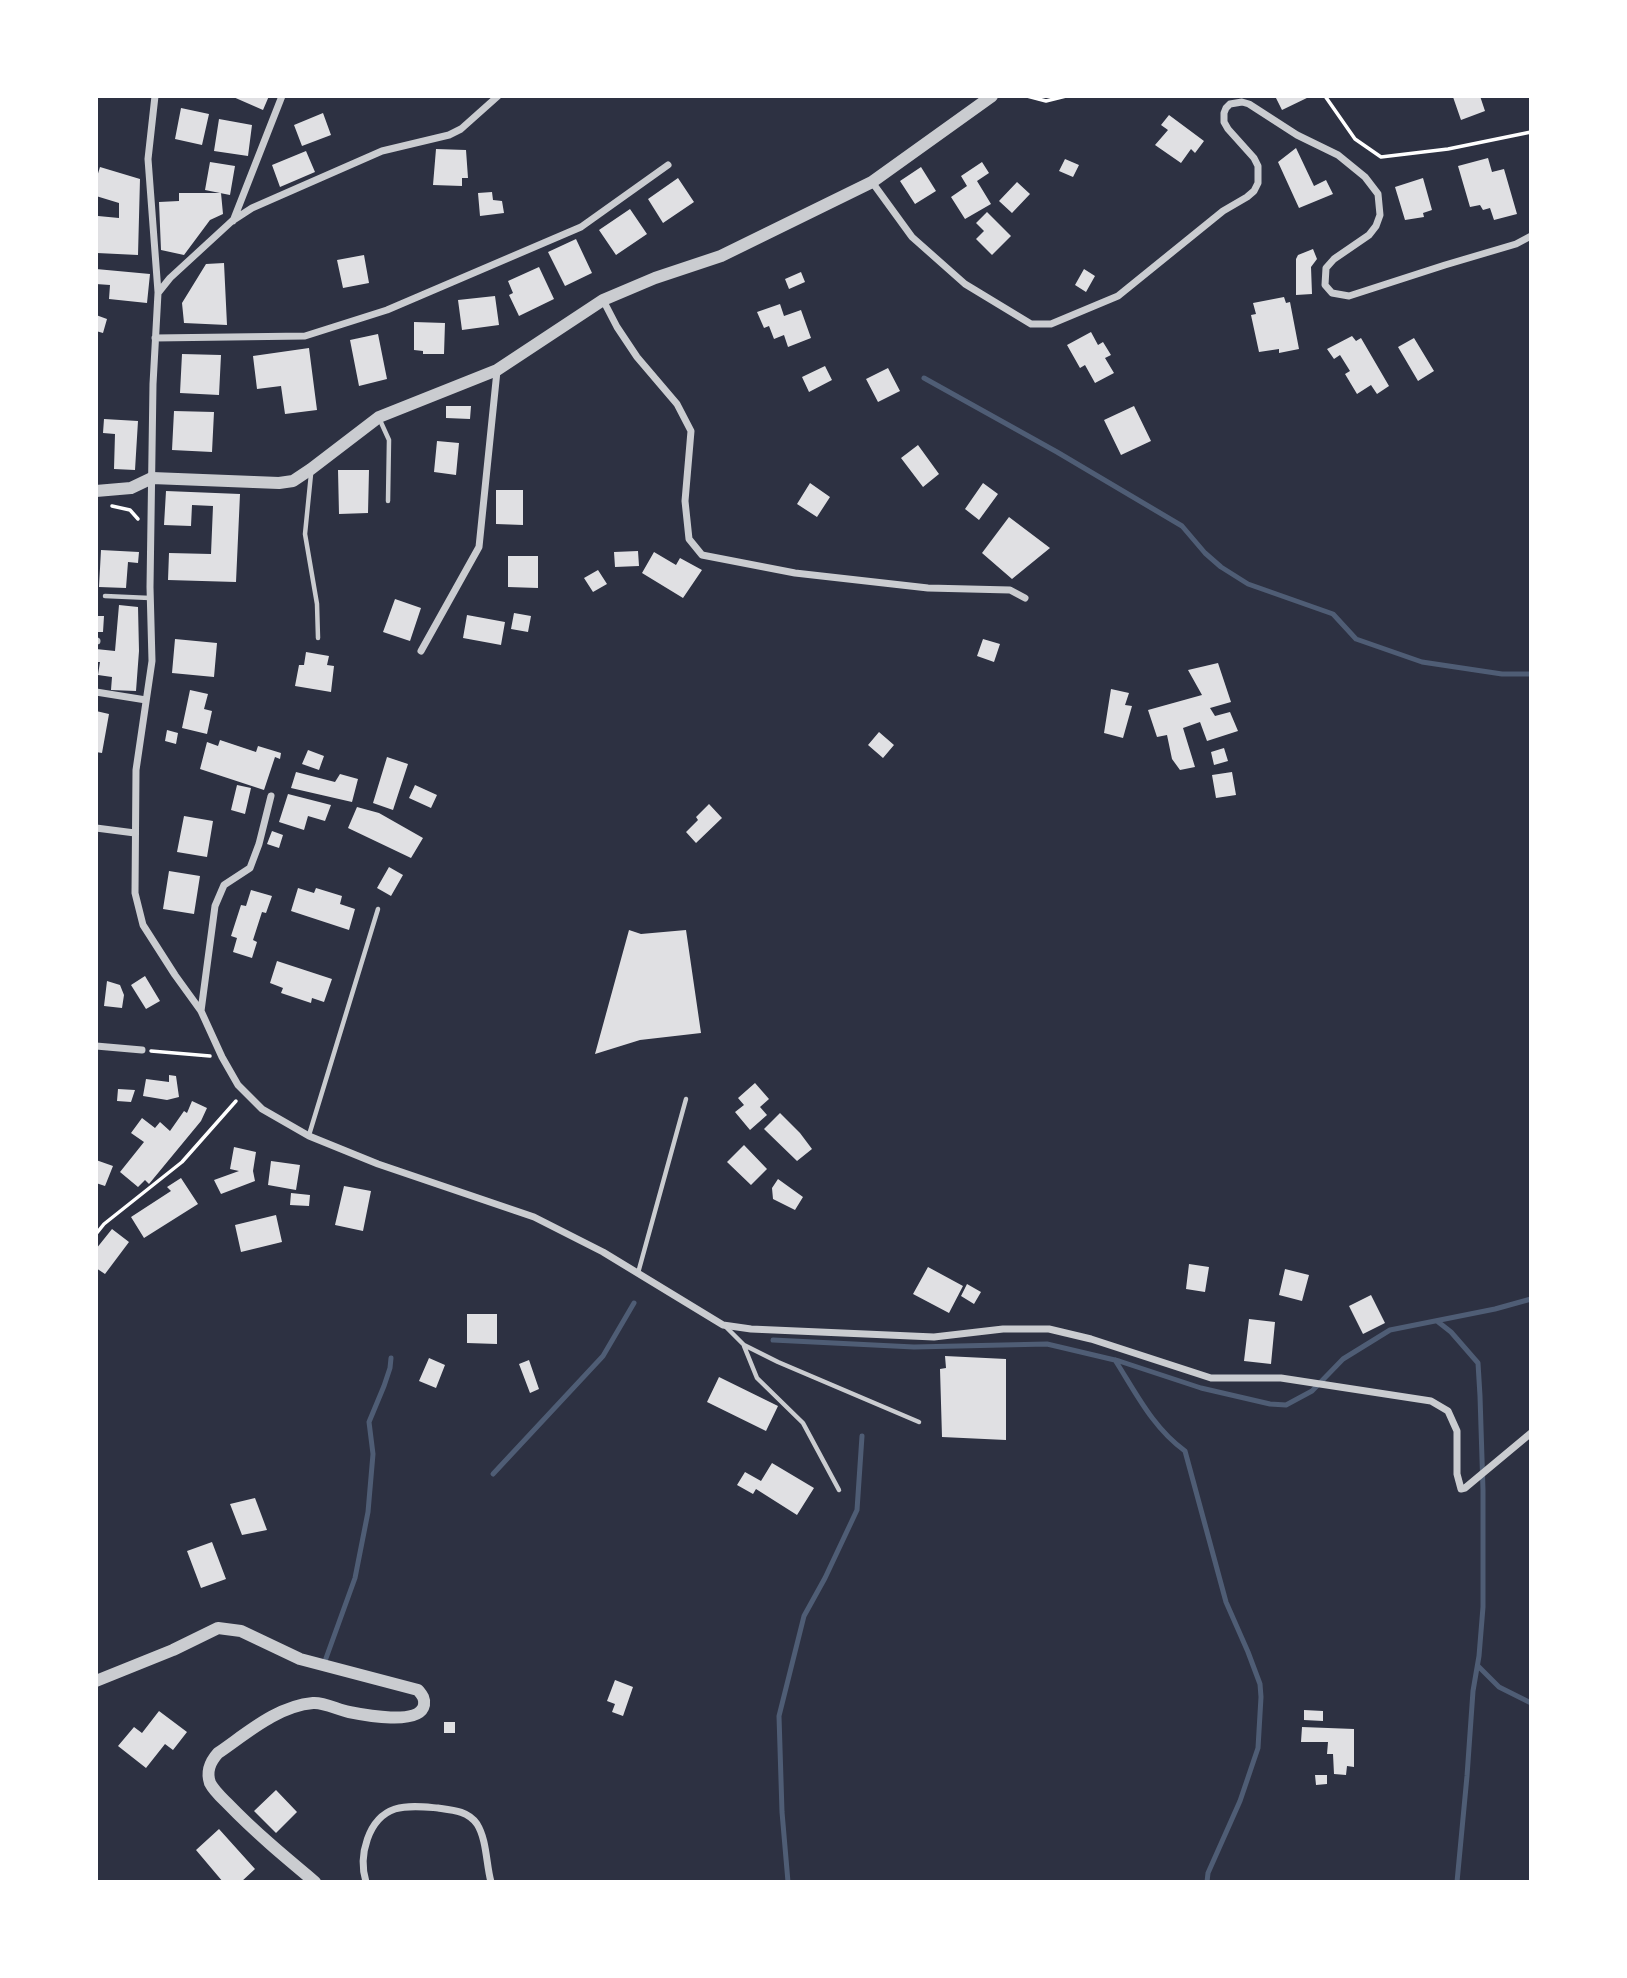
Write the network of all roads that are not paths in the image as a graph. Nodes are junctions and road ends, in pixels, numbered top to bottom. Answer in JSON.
{"nodes":[{"id":1,"x":155,"y":96,"type":"edge"},
{"id":2,"x":282,"y":96,"type":"edge"},
{"id":3,"x":498,"y":96,"type":"edge"},
{"id":4,"x":992,"y":96,"type":"edge"},
{"id":5,"x":668,"y":165,"type":"dead end"},
{"id":6,"x":872,"y":182,"type":"junction"},
{"id":7,"x":232,"y":221,"type":"junction"},
{"id":8,"x":1531,"y":236,"type":"edge"},
{"id":9,"x":158,"y":293,"type":"junction"},
{"id":10,"x":603,"y":300,"type":"junction"},
{"id":11,"x":155,"y":338,"type":"junction"},
{"id":12,"x":497,"y":370,"type":"junction"},
{"id":13,"x":379,"y":417,"type":"junction"},
{"id":14,"x":312,"y":469,"type":"junction"},
{"id":15,"x":152,"y":478,"type":"junction"},
{"id":16,"x":96,"y":491,"type":"edge"},
{"id":17,"x":388,"y":501,"type":"dead end"},
{"id":18,"x":105,"y":596,"type":"dead end"},
{"id":19,"x":150,"y":598,"type":"junction"},
{"id":20,"x":1025,"y":598,"type":"dead end"},
{"id":21,"x":318,"y":638,"type":"dead end"},
{"id":22,"x":421,"y":651,"type":"dead end"},
{"id":23,"x":96,"y":692,"type":"edge"},
{"id":24,"x":146,"y":699,"type":"junction"},
{"id":25,"x":271,"y":796,"type":"dead end"},
{"id":26,"x":96,"y":828,"type":"edge"},
{"id":27,"x":135,"y":833,"type":"junction"},
{"id":28,"x":378,"y":909,"type":"dead end"},
{"id":29,"x":201,"y":1011,"type":"junction"},
{"id":30,"x":96,"y":1046,"type":"edge"},
{"id":31,"x":142,"y":1050,"type":"road end"},
{"id":32,"x":686,"y":1098,"type":"dead end"},
{"id":33,"x":309,"y":1136,"type":"junction"},
{"id":34,"x":638,"y":1274,"type":"junction"},
{"id":35,"x":723,"y":1325,"type":"junction"},
{"id":36,"x":744,"y":1345,"type":"junction"},
{"id":37,"x":919,"y":1422,"type":"dead end"},
{"id":38,"x":1531,"y":1433,"type":"edge"},
{"id":39,"x":839,"y":1490,"type":"dead end"},
{"id":40,"x":96,"y":1681,"type":"edge"},
{"id":41,"x":314,"y":1882,"type":"edge"},
{"id":42,"x":366,"y":1882,"type":"edge"},
{"id":43,"x":491,"y":1882,"type":"edge"}],
"edges":[{"from":1,"to":9,"type":"street"},
{"from":2,"to":7,"type":"street"},
{"from":3,"to":7,"type":"street"},
{"from":4,"to":6,"type":"street"},
{"from":5,"to":11,"type":"street"},
{"from":6,"to":8,"type":"street"},
{"from":6,"to":10,"type":"street"},
{"from":7,"to":9,"type":"street"},
{"from":9,"to":11,"type":"street"},
{"from":10,"to":12,"type":"street"},
{"from":10,"to":20,"type":"street"},
{"from":11,"to":15,"type":"street"},
{"from":12,"to":13,"type":"street"},
{"from":12,"to":22,"type":"street"},
{"from":13,"to":14,"type":"street"},
{"from":13,"to":17,"type":"lane"},
{"from":14,"to":15,"type":"street"},
{"from":14,"to":21,"type":"lane"},
{"from":15,"to":16,"type":"street"},
{"from":15,"to":19,"type":"street"},
{"from":18,"to":19,"type":"lane"},
{"from":19,"to":24,"type":"street"},
{"from":23,"to":24,"type":"street"},
{"from":24,"to":27,"type":"street"},
{"from":25,"to":29,"type":"street"},
{"from":26,"to":27,"type":"street"},
{"from":27,"to":29,"type":"street"},
{"from":28,"to":33,"type":"lane"},
{"from":29,"to":33,"type":"street"},
{"from":30,"to":31,"type":"street"},
{"from":32,"to":34,"type":"lane"},
{"from":33,"to":34,"type":"street"},
{"from":34,"to":35,"type":"street"},
{"from":35,"to":36,"type":"lane"},
{"from":35,"to":38,"type":"street"},
{"from":36,"to":37,"type":"lane"},
{"from":36,"to":39,"type":"lane"},
{"from":40,"to":41,"type":"street"},
{"from":42,"to":43,"type":"street"}]}
